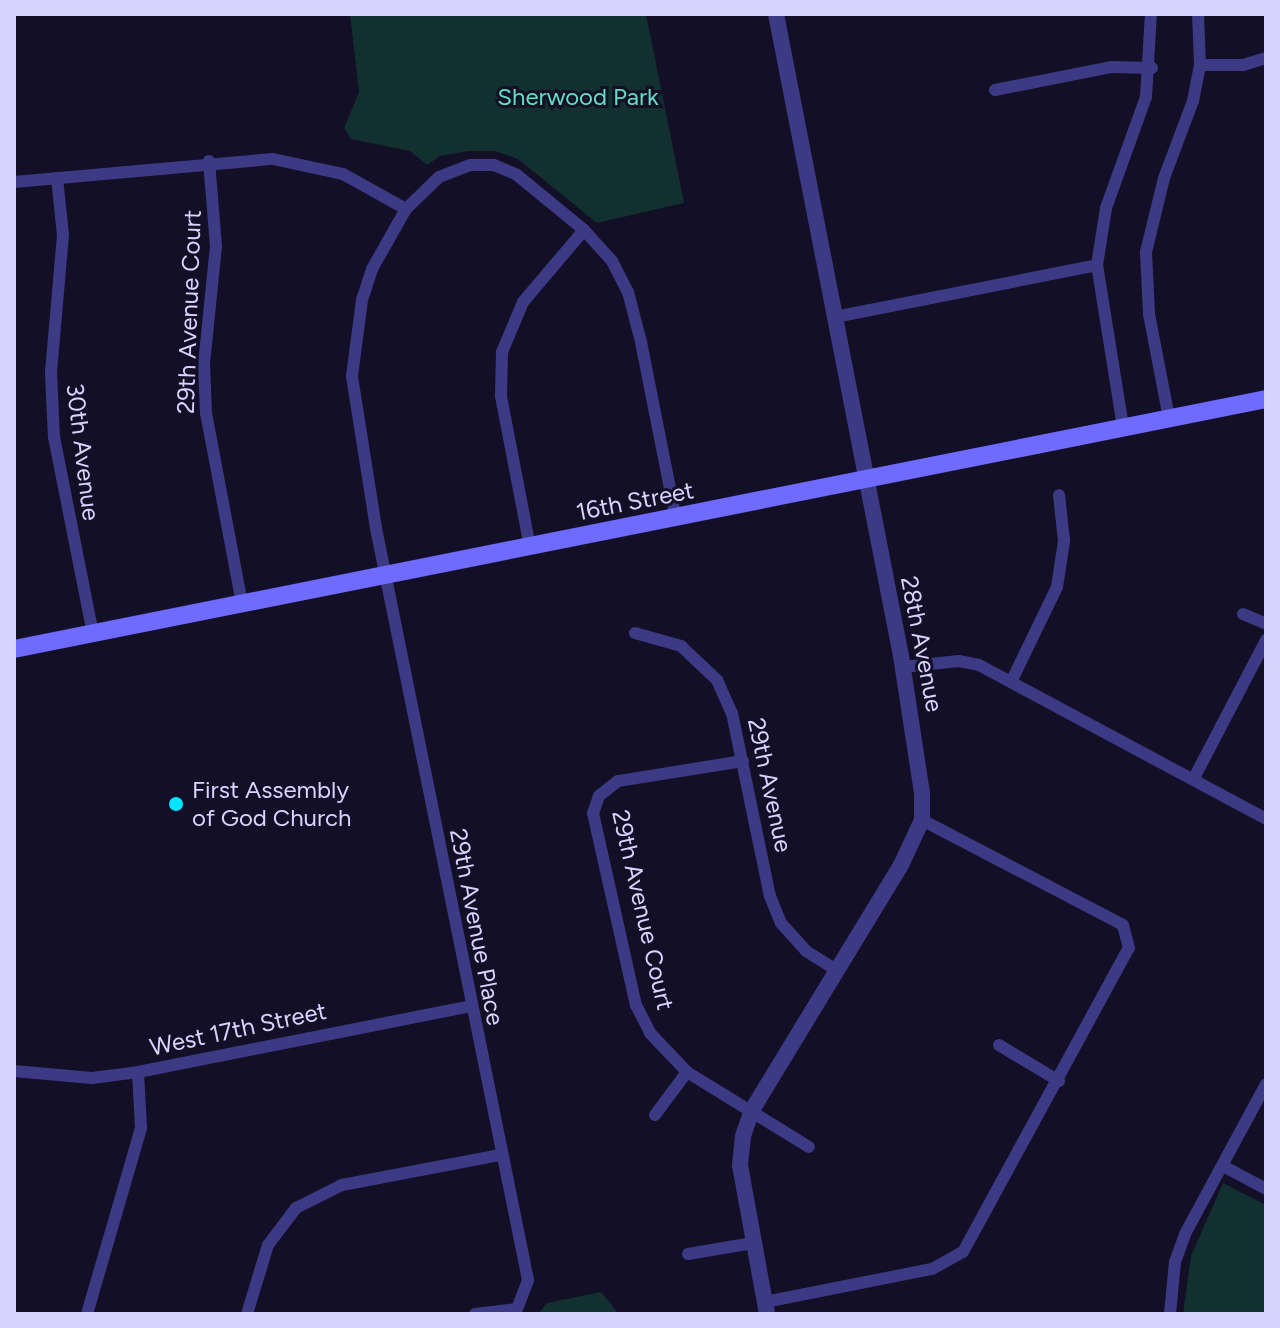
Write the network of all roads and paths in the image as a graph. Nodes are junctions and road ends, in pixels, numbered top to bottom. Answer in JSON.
{"nodes":[{"id":1,"x":776,"y":14,"type":"edge"},
{"id":2,"x":1151,"y":14,"type":"edge"},
{"id":3,"x":1198,"y":14,"type":"edge"},
{"id":4,"x":1266,"y":58,"type":"edge"},
{"id":5,"x":1200,"y":65,"type":"junction"},
{"id":6,"x":1152,"y":68,"type":"junction"},
{"id":7,"x":995,"y":90,"type":"dead end"},
{"id":8,"x":209,"y":161,"type":"junction"},
{"id":9,"x":57,"y":178,"type":"junction"},
{"id":10,"x":14,"y":182,"type":"edge"},
{"id":11,"x":406,"y":209,"type":"junction"},
{"id":12,"x":584,"y":230,"type":"junction"},
{"id":13,"x":1097,"y":265,"type":"junction"},
{"id":14,"x":835,"y":317,"type":"junction"},
{"id":15,"x":1266,"y":399,"type":"edge"},
{"id":16,"x":1169,"y":418,"type":"junction"},
{"id":17,"x":1123,"y":427,"type":"junction"},
{"id":18,"x":866,"y":479,"type":"junction"},
{"id":19,"x":1059,"y":495,"type":"dead end"},
{"id":20,"x":676,"y":518,"type":"junction"},
{"id":21,"x":530,"y":547,"type":"junction"},
{"id":22,"x":385,"y":574,"type":"junction"},
{"id":23,"x":242,"y":604,"type":"junction"},
{"id":24,"x":1243,"y":614,"type":"dead end"},
{"id":25,"x":1266,"y":624,"type":"edge"},
{"id":26,"x":635,"y":633,"type":"dead end"},
{"id":27,"x":93,"y":634,"type":"junction"},
{"id":28,"x":1266,"y":640,"type":"edge"},
{"id":29,"x":14,"y":649,"type":"edge"},
{"id":30,"x":903,"y":667,"type":"junction"},
{"id":31,"x":1012,"y":680,"type":"junction"},
{"id":32,"x":743,"y":761,"type":"junction"},
{"id":33,"x":1194,"y":778,"type":"junction"},
{"id":34,"x":1266,"y":819,"type":"edge"},
{"id":35,"x":922,"y":820,"type":"junction"},
{"id":36,"x":838,"y":971,"type":"junction"},
{"id":37,"x":470,"y":1006,"type":"junction"},
{"id":38,"x":999,"y":1045,"type":"dead end"},
{"id":39,"x":14,"y":1071,"type":"edge"},
{"id":40,"x":138,"y":1072,"type":"junction"},
{"id":41,"x":687,"y":1072,"type":"junction"},
{"id":42,"x":1059,"y":1081,"type":"junction"},
{"id":43,"x":1266,"y":1084,"type":"edge"},
{"id":44,"x":752,"y":1110,"type":"junction"},
{"id":45,"x":655,"y":1115,"type":"dead end"},
{"id":46,"x":809,"y":1147,"type":"dead end"},
{"id":47,"x":499,"y":1155,"type":"junction"},
{"id":48,"x":1223,"y":1166,"type":"junction"},
{"id":49,"x":1266,"y":1189,"type":"edge"},
{"id":50,"x":753,"y":1243,"type":"junction"},
{"id":51,"x":688,"y":1254,"type":"dead end"},
{"id":52,"x":766,"y":1308,"type":"edge"},
{"id":53,"x":87,"y":1314,"type":"edge"},
{"id":54,"x":247,"y":1314,"type":"edge"},
{"id":55,"x":475,"y":1314,"type":"edge"},
{"id":56,"x":1170,"y":1314,"type":"edge"}],
"edges":[{"from":1,"to":14,"type":"street","name":"28th Avenue"},
{"from":2,"to":6,"type":"street"},
{"from":3,"to":5,"type":"street"},
{"from":4,"to":5,"type":"street"},
{"from":5,"to":16,"type":"street"},
{"from":6,"to":7,"type":"street"},
{"from":6,"to":13,"type":"street"},
{"from":8,"to":9,"type":"street"},
{"from":8,"to":11,"type":"street"},
{"from":8,"to":23,"type":"street","name":"29th Avenue Court"},
{"from":9,"to":10,"type":"street"},
{"from":9,"to":27,"type":"street","name":"30th Avenue"},
{"from":11,"to":12,"type":"street"},
{"from":11,"to":22,"type":"street"},
{"from":12,"to":20,"type":"street"},
{"from":12,"to":21,"type":"street"},
{"from":13,"to":14,"type":"street"},
{"from":13,"to":17,"type":"street"},
{"from":14,"to":18,"type":"street","name":"28th Avenue"},
{"from":15,"to":16,"type":"main road","name":"16th Street"},
{"from":16,"to":17,"type":"main road","name":"16th Street"},
{"from":17,"to":18,"type":"main road","name":"16th Street"},
{"from":18,"to":20,"type":"main road","name":"16th Street"},
{"from":18,"to":30,"type":"street","name":"28th Avenue"},
{"from":19,"to":31,"type":"street"},
{"from":20,"to":21,"type":"main road","name":"16th Street"},
{"from":21,"to":22,"type":"main road","name":"16th Street"},
{"from":22,"to":23,"type":"main road","name":"16th Street"},
{"from":22,"to":37,"type":"street","name":"29th Avenue Place"},
{"from":23,"to":27,"type":"main road","name":"16th Street"},
{"from":24,"to":25,"type":"street"},
{"from":26,"to":32,"type":"street","name":"29th Avenue"},
{"from":27,"to":29,"type":"main road","name":"16th Street"},
{"from":28,"to":33,"type":"street"},
{"from":30,"to":31,"type":"street"},
{"from":30,"to":35,"type":"street","name":"28th Avenue"},
{"from":31,"to":33,"type":"street"},
{"from":32,"to":36,"type":"street","name":"29th Avenue"},
{"from":32,"to":41,"type":"street","name":"29th Avenue Court"},
{"from":33,"to":34,"type":"street"},
{"from":35,"to":36,"type":"street"},
{"from":35,"to":42,"type":"street"},
{"from":36,"to":44,"type":"street"},
{"from":37,"to":40,"type":"street","name":"West 17th Street"},
{"from":37,"to":47,"type":"street","name":"29th Avenue Place"},
{"from":38,"to":42,"type":"street"},
{"from":39,"to":40,"type":"street","name":"West 17th Street"},
{"from":40,"to":53,"type":"street"},
{"from":41,"to":44,"type":"street","name":"29th Avenue Court"},
{"from":41,"to":45,"type":"street"},
{"from":42,"to":52,"type":"street"},
{"from":43,"to":48,"type":"street"},
{"from":44,"to":46,"type":"street","name":"29th Avenue Court"},
{"from":44,"to":50,"type":"street"},
{"from":47,"to":54,"type":"street"},
{"from":47,"to":55,"type":"street","name":"29th Avenue Place"},
{"from":48,"to":49,"type":"street"},
{"from":48,"to":56,"type":"street"},
{"from":50,"to":51,"type":"street"},
{"from":50,"to":52,"type":"street"}]}
